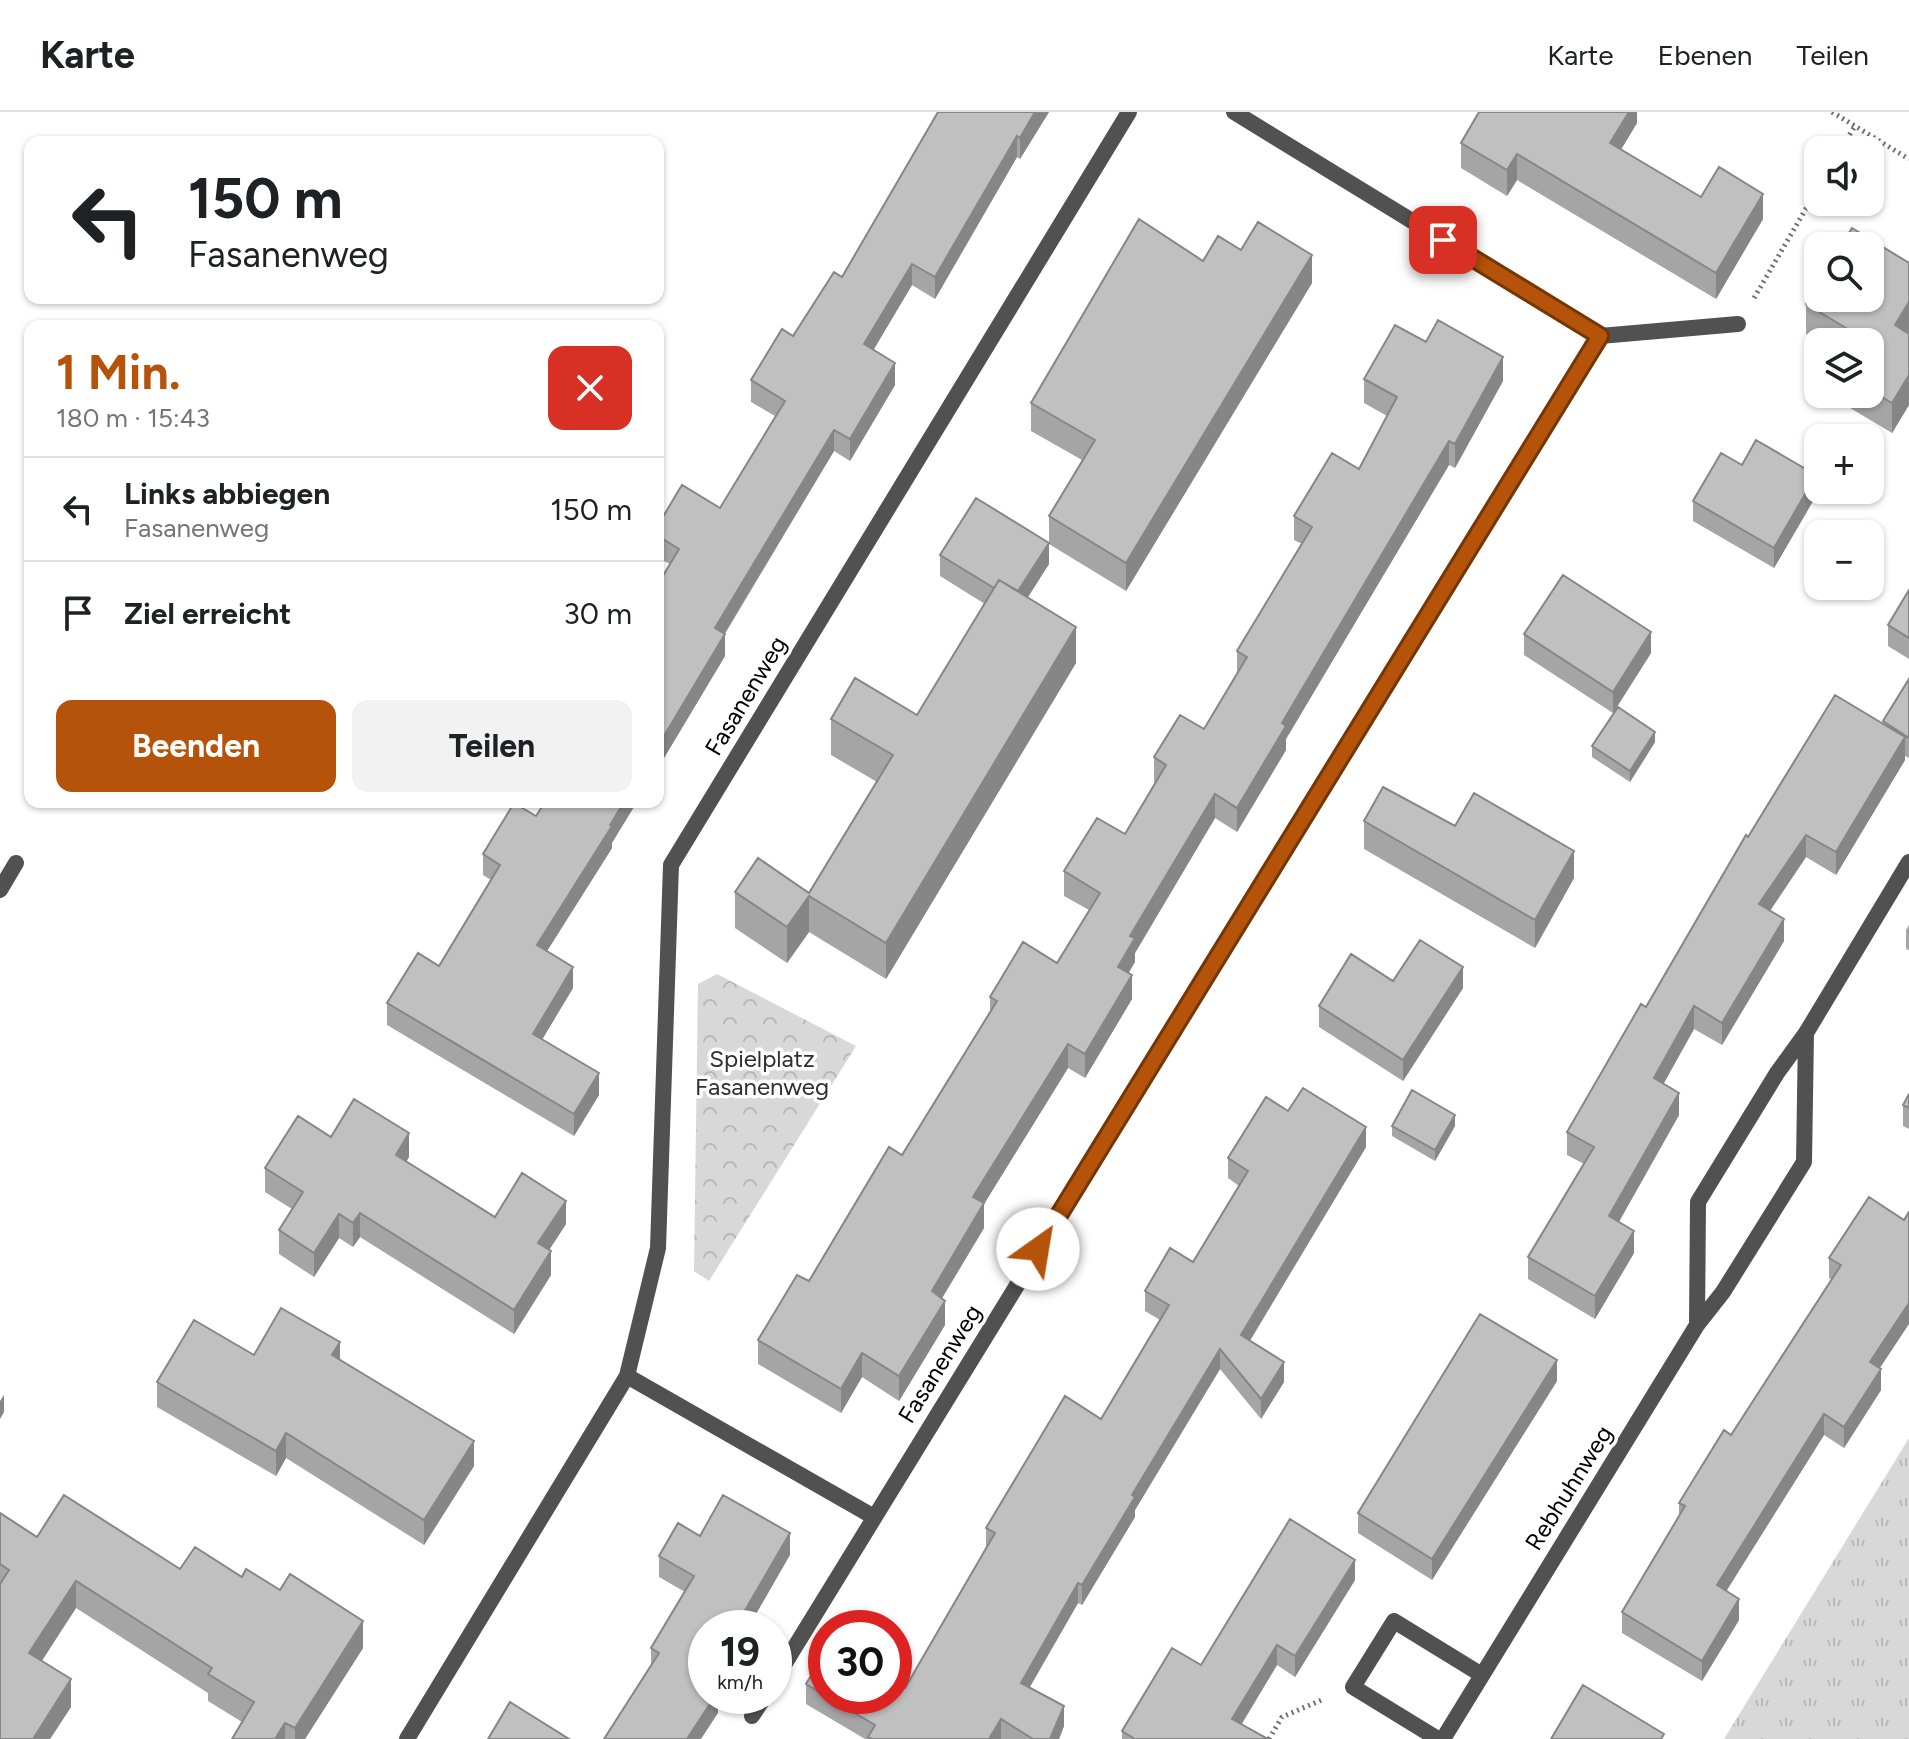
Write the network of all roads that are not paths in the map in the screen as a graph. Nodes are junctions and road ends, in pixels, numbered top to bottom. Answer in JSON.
{"nodes":[{"id":1,"x":1129,"y":112,"type":"edge"},
{"id":2,"x":1234,"y":112,"type":"edge"},
{"id":3,"x":1738,"y":324,"type":"road end"},
{"id":4,"x":1600,"y":336,"type":"junction"},
{"id":5,"x":1909,"y":862,"type":"edge"},
{"id":6,"x":16,"y":863,"type":"dead end"},
{"id":7,"x":0,"y":890,"type":"edge"},
{"id":8,"x":1806,"y":1033,"type":"junction"},
{"id":9,"x":1697,"y":1325,"type":"junction"},
{"id":10,"x":627,"y":1376,"type":"junction"},
{"id":11,"x":874,"y":1517,"type":"junction"},
{"id":12,"x":792,"y":1651,"type":"edge"},
{"id":13,"x":1482,"y":1675,"type":"junction"},
{"id":14,"x":407,"y":1739,"type":"edge"},
{"id":15,"x":1440,"y":1739,"type":"edge"}],
"edges":[{"from":1,"to":10,"type":"street","name":"Fasanenweg"},
{"from":2,"to":4,"type":"street"},
{"from":3,"to":4,"type":"street"},
{"from":4,"to":11,"type":"street","name":"Fasanenweg"},
{"from":5,"to":8,"type":"street"},
{"from":6,"to":7,"type":"street"},
{"from":8,"to":9,"type":"street"},
{"from":8,"to":9,"type":"street","name":"Rebhuhnweg"},
{"from":9,"to":13,"type":"street","name":"Rebhuhnweg"},
{"from":10,"to":11,"type":"street"},
{"from":10,"to":14,"type":"street","name":"Fasanenweg"},
{"from":11,"to":12,"type":"street","name":"Fasanenweg"},
{"from":13,"to":15,"type":"street","name":"Rebhuhnweg"},
{"from":13,"to":15,"type":"street","name":"Rebhuhnweg"}]}
